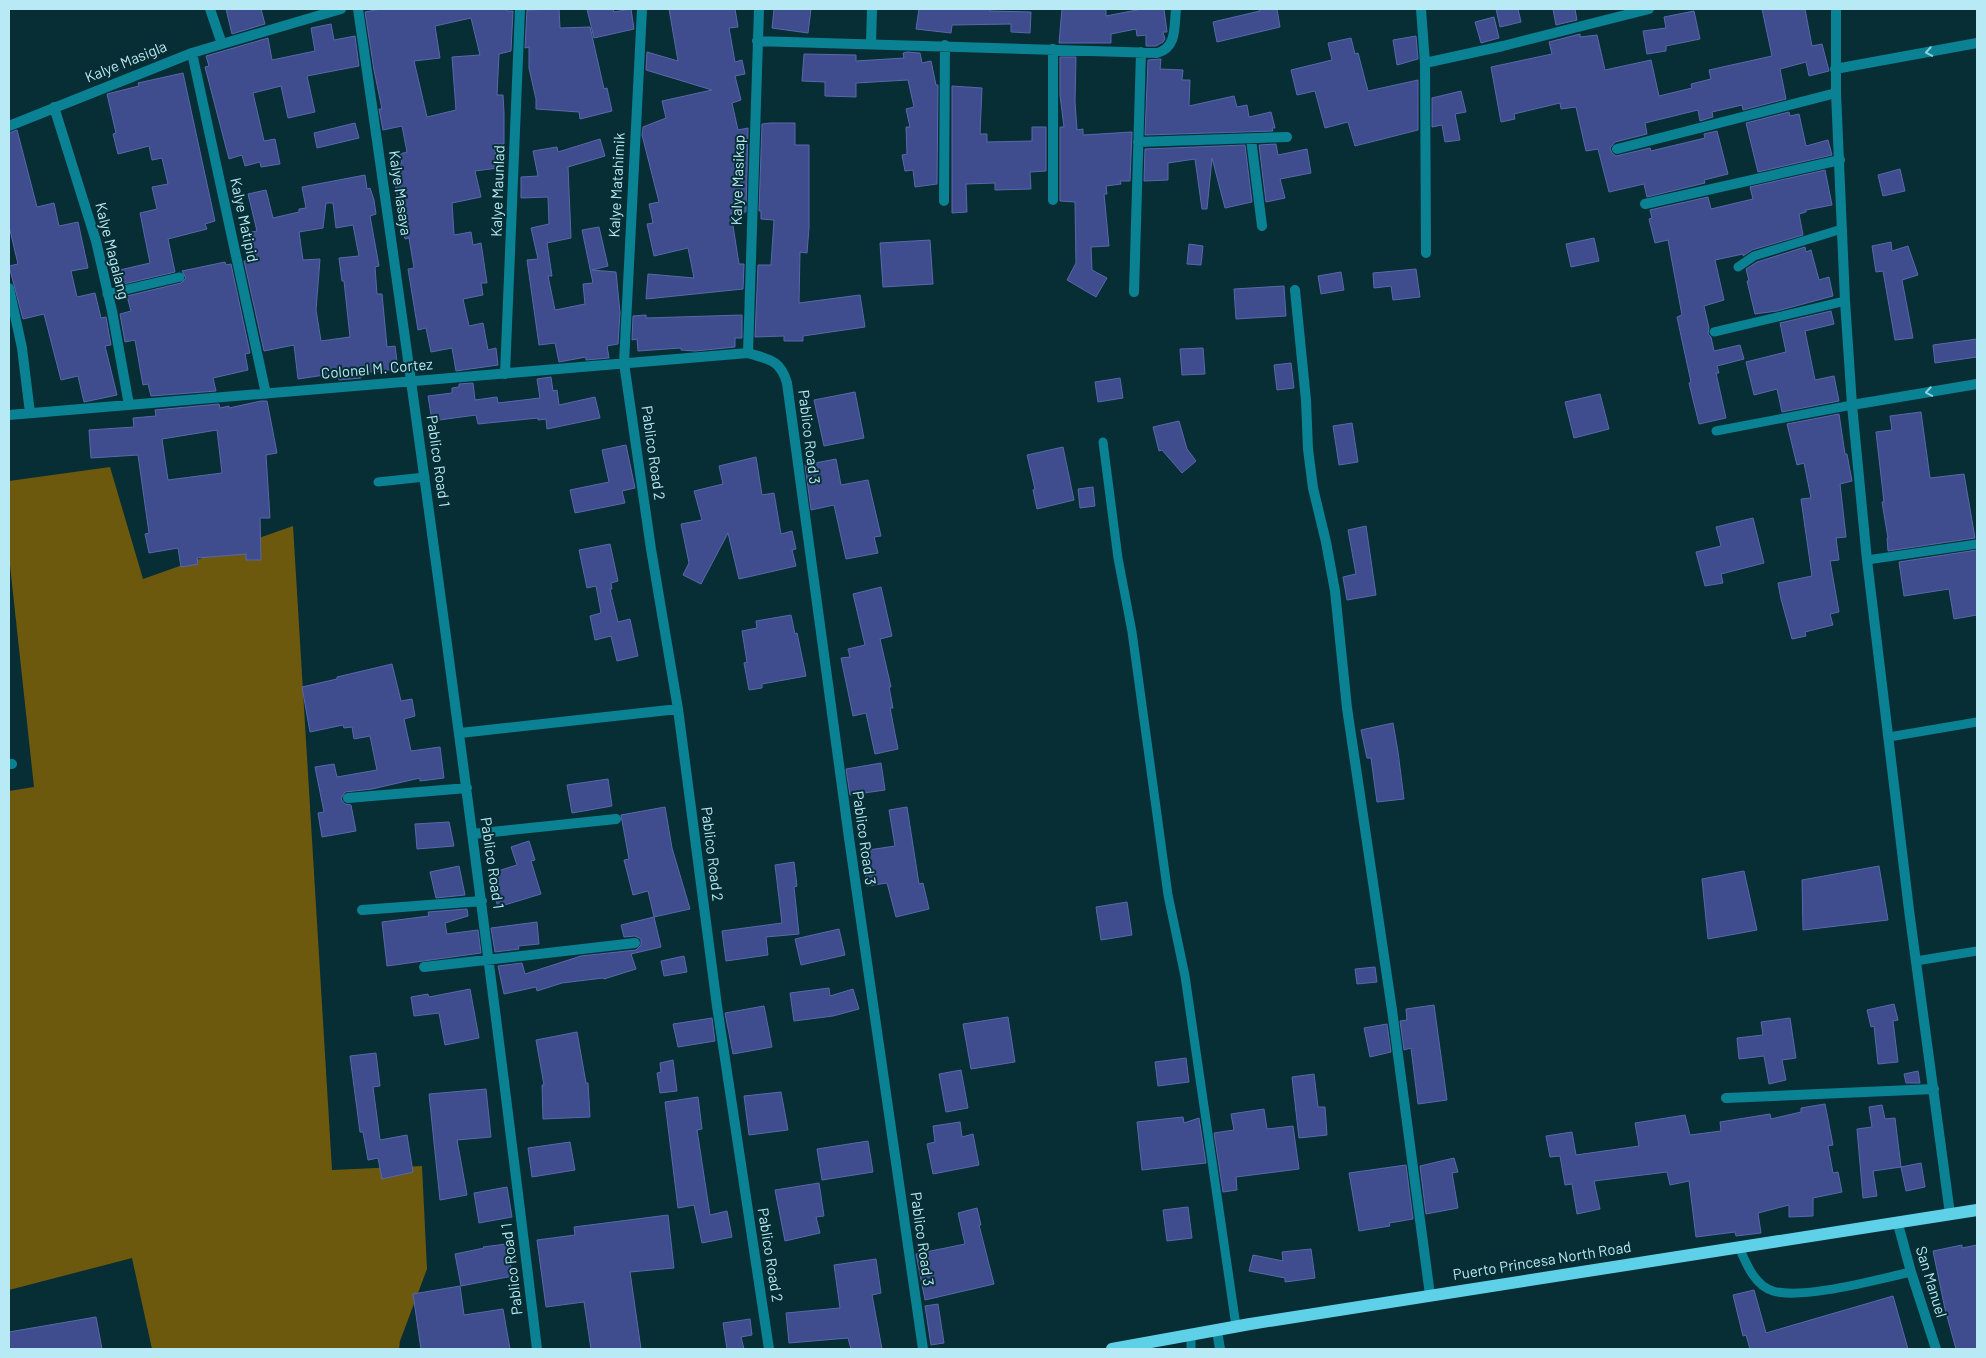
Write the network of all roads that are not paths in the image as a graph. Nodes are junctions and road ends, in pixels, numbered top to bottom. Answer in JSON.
{"nodes":[{"id":1,"x":210,"y":9,"type":"edge"},
{"id":2,"x":341,"y":9,"type":"edge"},
{"id":3,"x":358,"y":9,"type":"edge"},
{"id":4,"x":520,"y":9,"type":"edge"},
{"id":5,"x":642,"y":9,"type":"edge"},
{"id":6,"x":759,"y":9,"type":"edge"},
{"id":7,"x":872,"y":9,"type":"edge"},
{"id":8,"x":1176,"y":9,"type":"edge"},
{"id":9,"x":1421,"y":9,"type":"edge"},
{"id":10,"x":1649,"y":9,"type":"edge"},
{"id":11,"x":1836,"y":9,"type":"edge"},
{"id":12,"x":757,"y":41,"type":"junction"},
{"id":13,"x":1977,"y":43,"type":"edge"},
{"id":14,"x":222,"y":44,"type":"junction"},
{"id":15,"x":871,"y":44,"type":"junction"},
{"id":16,"x":945,"y":45,"type":"junction"},
{"id":17,"x":1053,"y":49,"type":"junction"},
{"id":18,"x":1141,"y":52,"type":"junction"},
{"id":19,"x":192,"y":53,"type":"junction"},
{"id":20,"x":1425,"y":64,"type":"junction"},
{"id":21,"x":1835,"y":69,"type":"junction"},
{"id":22,"x":1836,"y":93,"type":"junction"},
{"id":23,"x":54,"y":107,"type":"junction"},
{"id":24,"x":9,"y":126,"type":"edge"},
{"id":25,"x":1288,"y":137,"type":"dead end"},
{"id":26,"x":1251,"y":139,"type":"junction"},
{"id":27,"x":1138,"y":142,"type":"junction"},
{"id":28,"x":1617,"y":149,"type":"dead end"},
{"id":29,"x":1840,"y":160,"type":"junction"},
{"id":30,"x":1052,"y":200,"type":"dead end"},
{"id":31,"x":944,"y":201,"type":"dead end"},
{"id":32,"x":1645,"y":204,"type":"dead end"},
{"id":33,"x":1262,"y":226,"type":"dead end"},
{"id":34,"x":1842,"y":229,"type":"junction"},
{"id":35,"x":1426,"y":253,"type":"dead end"},
{"id":36,"x":1738,"y":266,"type":"dead end"},
{"id":37,"x":180,"y":277,"type":"dead end"},
{"id":38,"x":9,"y":288,"type":"edge"},
{"id":39,"x":1295,"y":290,"type":"dead end"},
{"id":40,"x":1134,"y":292,"type":"dead end"},
{"id":41,"x":108,"y":294,"type":"junction"},
{"id":42,"x":1845,"y":301,"type":"junction"},
{"id":43,"x":1714,"y":332,"type":"dead end"},
{"id":44,"x":748,"y":353,"type":"junction"},
{"id":45,"x":624,"y":363,"type":"junction"},
{"id":46,"x":505,"y":374,"type":"junction"},
{"id":47,"x":412,"y":381,"type":"junction"},
{"id":48,"x":1977,"y":384,"type":"edge"},
{"id":49,"x":266,"y":394,"type":"junction"},
{"id":50,"x":129,"y":405,"type":"junction"},
{"id":51,"x":1852,"y":406,"type":"junction"},
{"id":52,"x":30,"y":413,"type":"junction"},
{"id":53,"x":9,"y":415,"type":"edge"},
{"id":54,"x":1716,"y":431,"type":"dead end"},
{"id":55,"x":1103,"y":442,"type":"dead end"},
{"id":56,"x":425,"y":476,"type":"junction"},
{"id":57,"x":378,"y":482,"type":"dead end"},
{"id":58,"x":1977,"y":544,"type":"edge"},
{"id":59,"x":1867,"y":560,"type":"junction"},
{"id":60,"x":678,"y":709,"type":"junction"},
{"id":61,"x":1977,"y":722,"type":"edge"},
{"id":62,"x":460,"y":733,"type":"junction"},
{"id":63,"x":1889,"y":737,"type":"junction"},
{"id":64,"x":467,"y":788,"type":"junction"},
{"id":65,"x":348,"y":798,"type":"dead end"},
{"id":66,"x":616,"y":819,"type":"dead end"},
{"id":67,"x":473,"y":834,"type":"junction"},
{"id":68,"x":482,"y":901,"type":"junction"},
{"id":69,"x":362,"y":910,"type":"dead end"},
{"id":70,"x":635,"y":943,"type":"dead end"},
{"id":71,"x":1977,"y":951,"type":"edge"},
{"id":72,"x":490,"y":959,"type":"junction"},
{"id":73,"x":1916,"y":961,"type":"junction"},
{"id":74,"x":424,"y":967,"type":"dead end"},
{"id":75,"x":1934,"y":1089,"type":"junction"},
{"id":76,"x":1726,"y":1098,"type":"dead end"},
{"id":77,"x":1977,"y":1210,"type":"edge"},
{"id":78,"x":1950,"y":1214,"type":"junction"},
{"id":79,"x":1898,"y":1224,"type":"junction"},
{"id":80,"x":1739,"y":1247,"type":"junction"},
{"id":81,"x":1911,"y":1272,"type":"junction"},
{"id":82,"x":1430,"y":1295,"type":"junction"},
{"id":83,"x":1236,"y":1326,"type":"junction"},
{"id":84,"x":1217,"y":1331,"type":"junction"},
{"id":85,"x":1191,"y":1335,"type":"junction"},
{"id":86,"x":1130,"y":1348,"type":"edge"},
{"id":87,"x":537,"y":1349,"type":"edge"},
{"id":88,"x":769,"y":1349,"type":"edge"},
{"id":89,"x":923,"y":1349,"type":"edge"},
{"id":90,"x":1112,"y":1349,"type":"edge"},
{"id":91,"x":1191,"y":1349,"type":"edge"},
{"id":92,"x":1220,"y":1349,"type":"edge"},
{"id":93,"x":1936,"y":1349,"type":"edge"}],
"edges":[{"from":1,"to":14,"type":"street"},
{"from":2,"to":14,"type":"street","name":"Kalye Masigla"},
{"from":3,"to":47,"type":"street","name":"Kalye Masaya"},
{"from":4,"to":46,"type":"street","name":"Kalye Maunlad"},
{"from":5,"to":45,"type":"street","name":"Kalye Matahimik"},
{"from":6,"to":12,"type":"street","name":"Kalye Masikap"},
{"from":7,"to":15,"type":"street"},
{"from":8,"to":18,"type":"street"},
{"from":9,"to":20,"type":"street"},
{"from":10,"to":20,"type":"street"},
{"from":11,"to":21,"type":"street"},
{"from":12,"to":15,"type":"street"},
{"from":12,"to":44,"type":"street","name":"Kalye Masikap"},
{"from":13,"to":21,"type":"street","one_way":true},
{"from":14,"to":19,"type":"street","name":"Kalye Masigla"},
{"from":15,"to":16,"type":"street"},
{"from":16,"to":17,"type":"street"},
{"from":16,"to":31,"type":"street"},
{"from":17,"to":18,"type":"street"},
{"from":17,"to":30,"type":"street"},
{"from":18,"to":27,"type":"street"},
{"from":19,"to":23,"type":"street","name":"Kalye Masigla"},
{"from":19,"to":49,"type":"street","name":"Kalye Matipid"},
{"from":20,"to":35,"type":"street"},
{"from":21,"to":22,"type":"street"},
{"from":22,"to":28,"type":"street"},
{"from":22,"to":29,"type":"street"},
{"from":23,"to":24,"type":"street","name":"Kalye Masigla"},
{"from":23,"to":41,"type":"street","name":"Kalye Magalang"},
{"from":25,"to":26,"type":"street"},
{"from":26,"to":27,"type":"street"},
{"from":26,"to":33,"type":"street"},
{"from":27,"to":40,"type":"street"},
{"from":29,"to":32,"type":"street"},
{"from":29,"to":34,"type":"street"},
{"from":34,"to":36,"type":"lane"},
{"from":34,"to":42,"type":"street"},
{"from":37,"to":41,"type":"lane"},
{"from":38,"to":52,"type":"street"},
{"from":39,"to":82,"type":"street"},
{"from":41,"to":50,"type":"street","name":"Kalye Magalang"},
{"from":42,"to":43,"type":"lane"},
{"from":42,"to":51,"type":"street"},
{"from":44,"to":45,"type":"street","name":"Colonel M. Cortez"},
{"from":44,"to":89,"type":"street","name":"Pablico Road 3"},
{"from":45,"to":46,"type":"street","name":"Colonel M. Cortez"},
{"from":45,"to":60,"type":"street","name":"Pablico Road 2"},
{"from":46,"to":47,"type":"street","name":"Colonel M. Cortez"},
{"from":47,"to":49,"type":"street","name":"Colonel M. Cortez"},
{"from":47,"to":56,"type":"street","name":"Pablico Road 1"},
{"from":48,"to":51,"type":"street","one_way":true},
{"from":49,"to":50,"type":"street","name":"Colonel M. Cortez"},
{"from":50,"to":52,"type":"street","name":"Colonel M. Cortez"},
{"from":51,"to":54,"type":"lane"},
{"from":51,"to":59,"type":"street"},
{"from":52,"to":53,"type":"street","name":"Colonel M. Cortez"},
{"from":55,"to":83,"type":"lane"},
{"from":56,"to":57,"type":"lane"},
{"from":56,"to":62,"type":"street","name":"Pablico Road 1"},
{"from":58,"to":59,"type":"lane"},
{"from":59,"to":63,"type":"street"},
{"from":60,"to":62,"type":"street"},
{"from":60,"to":88,"type":"street","name":"Pablico Road 2"},
{"from":61,"to":63,"type":"lane"},
{"from":62,"to":64,"type":"street","name":"Pablico Road 1"},
{"from":63,"to":73,"type":"street"},
{"from":64,"to":65,"type":"street"},
{"from":64,"to":67,"type":"street","name":"Pablico Road 1"},
{"from":66,"to":67,"type":"street"},
{"from":67,"to":68,"type":"street","name":"Pablico Road 1"},
{"from":68,"to":69,"type":"street"},
{"from":68,"to":72,"type":"street","name":"Pablico Road 1"},
{"from":70,"to":72,"type":"street"},
{"from":71,"to":73,"type":"lane"},
{"from":72,"to":74,"type":"street"},
{"from":72,"to":87,"type":"street","name":"Pablico Road 1"},
{"from":73,"to":75,"type":"street"},
{"from":75,"to":76,"type":"street"},
{"from":75,"to":78,"type":"street"},
{"from":77,"to":78,"type":"main road","name":"Puerto Princesa North Road"},
{"from":78,"to":79,"type":"main road","name":"Puerto Princesa North Road"},
{"from":79,"to":80,"type":"main road","name":"Puerto Princesa North Road"},
{"from":79,"to":81,"type":"street","name":"San Manuel"},
{"from":80,"to":81,"type":"lane"},
{"from":80,"to":82,"type":"main road","name":"Puerto Princesa North Road"},
{"from":81,"to":93,"type":"street","name":"San Manuel"},
{"from":82,"to":83,"type":"main road","name":"Puerto Princesa North Road"},
{"from":83,"to":84,"type":"main road","name":"Puerto Princesa North Road"},
{"from":84,"to":85,"type":"main road","name":"Puerto Princesa North Road"},
{"from":84,"to":92,"type":"street"},
{"from":85,"to":86,"type":"main road","name":"Puerto Princesa North Road"},
{"from":85,"to":91,"type":"lane"},
{"from":86,"to":90,"type":"main road","name":"Puerto Princesa North Road"}]}
